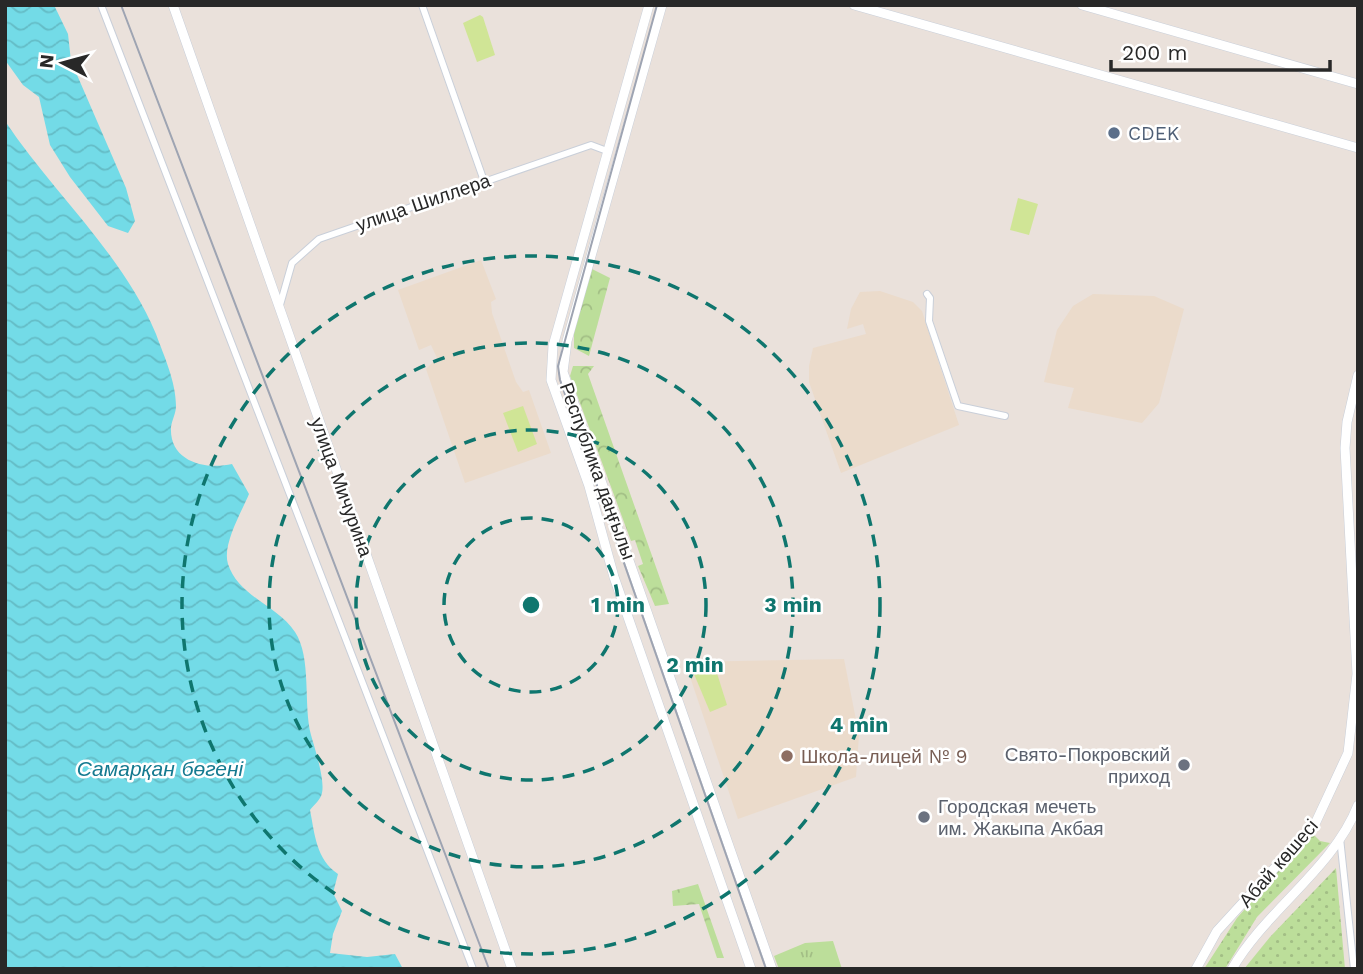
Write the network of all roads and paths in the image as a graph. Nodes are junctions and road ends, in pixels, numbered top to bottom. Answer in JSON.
{"nodes":[{"id":1,"x":101,"y":5,"type":"edge"},
{"id":2,"x":422,"y":5,"type":"edge"},
{"id":3,"x":649,"y":5,"type":"edge"},
{"id":4,"x":662,"y":5,"type":"edge"},
{"id":5,"x":854,"y":5,"type":"edge"},
{"id":6,"x":1082,"y":5,"type":"edge"},
{"id":7,"x":176,"y":6,"type":"edge"},
{"id":8,"x":1358,"y":84,"type":"edge"},
{"id":9,"x":1358,"y":148,"type":"edge"},
{"id":10,"x":607,"y":150,"type":"junction"},
{"id":11,"x":484,"y":181,"type":"junction"},
{"id":12,"x":927,"y":294,"type":"dead end"},
{"id":13,"x":279,"y":310,"type":"junction"},
{"id":14,"x":1358,"y":375,"type":"edge"},
{"id":15,"x":1005,"y":416,"type":"dead end"},
{"id":16,"x":1353,"y":755,"type":"edge"},
{"id":17,"x":1358,"y":805,"type":"edge"},
{"id":18,"x":1340,"y":836,"type":"junction"},
{"id":19,"x":473,"y":969,"type":"edge"},
{"id":20,"x":512,"y":969,"type":"edge"},
{"id":21,"x":751,"y":969,"type":"edge"},
{"id":22,"x":772,"y":969,"type":"edge"},
{"id":23,"x":1196,"y":969,"type":"edge"},
{"id":24,"x":1232,"y":969,"type":"edge"},
{"id":25,"x":1354,"y":969,"type":"edge"}],
"edges":[{"from":1,"to":19,"type":"street"},
{"from":2,"to":11,"type":"street"},
{"from":3,"to":10,"type":"main road","name":"Республика даңғылы"},
{"from":4,"to":22,"type":"main road","name":"Республика даңғылы"},
{"from":5,"to":9,"type":"main road"},
{"from":6,"to":8,"type":"main road"},
{"from":7,"to":13,"type":"main road","name":"улица Мичурина"},
{"from":10,"to":11,"type":"street","name":"улица Шиллера"},
{"from":10,"to":21,"type":"main road","name":"Республика даңғылы"},
{"from":11,"to":13,"type":"street","name":"улица Шиллера"},
{"from":12,"to":15,"type":"street"},
{"from":13,"to":20,"type":"main road","name":"улица Мичурина"},
{"from":14,"to":16,"type":"main road","name":"Абай көшесі"},
{"from":16,"to":23,"type":"main road","name":"Абай көшесі"},
{"from":17,"to":18,"type":"main road","name":"Абай көшесі"},
{"from":18,"to":24,"type":"main road","name":"Абай көшесі"},
{"from":18,"to":25,"type":"street"}]}
